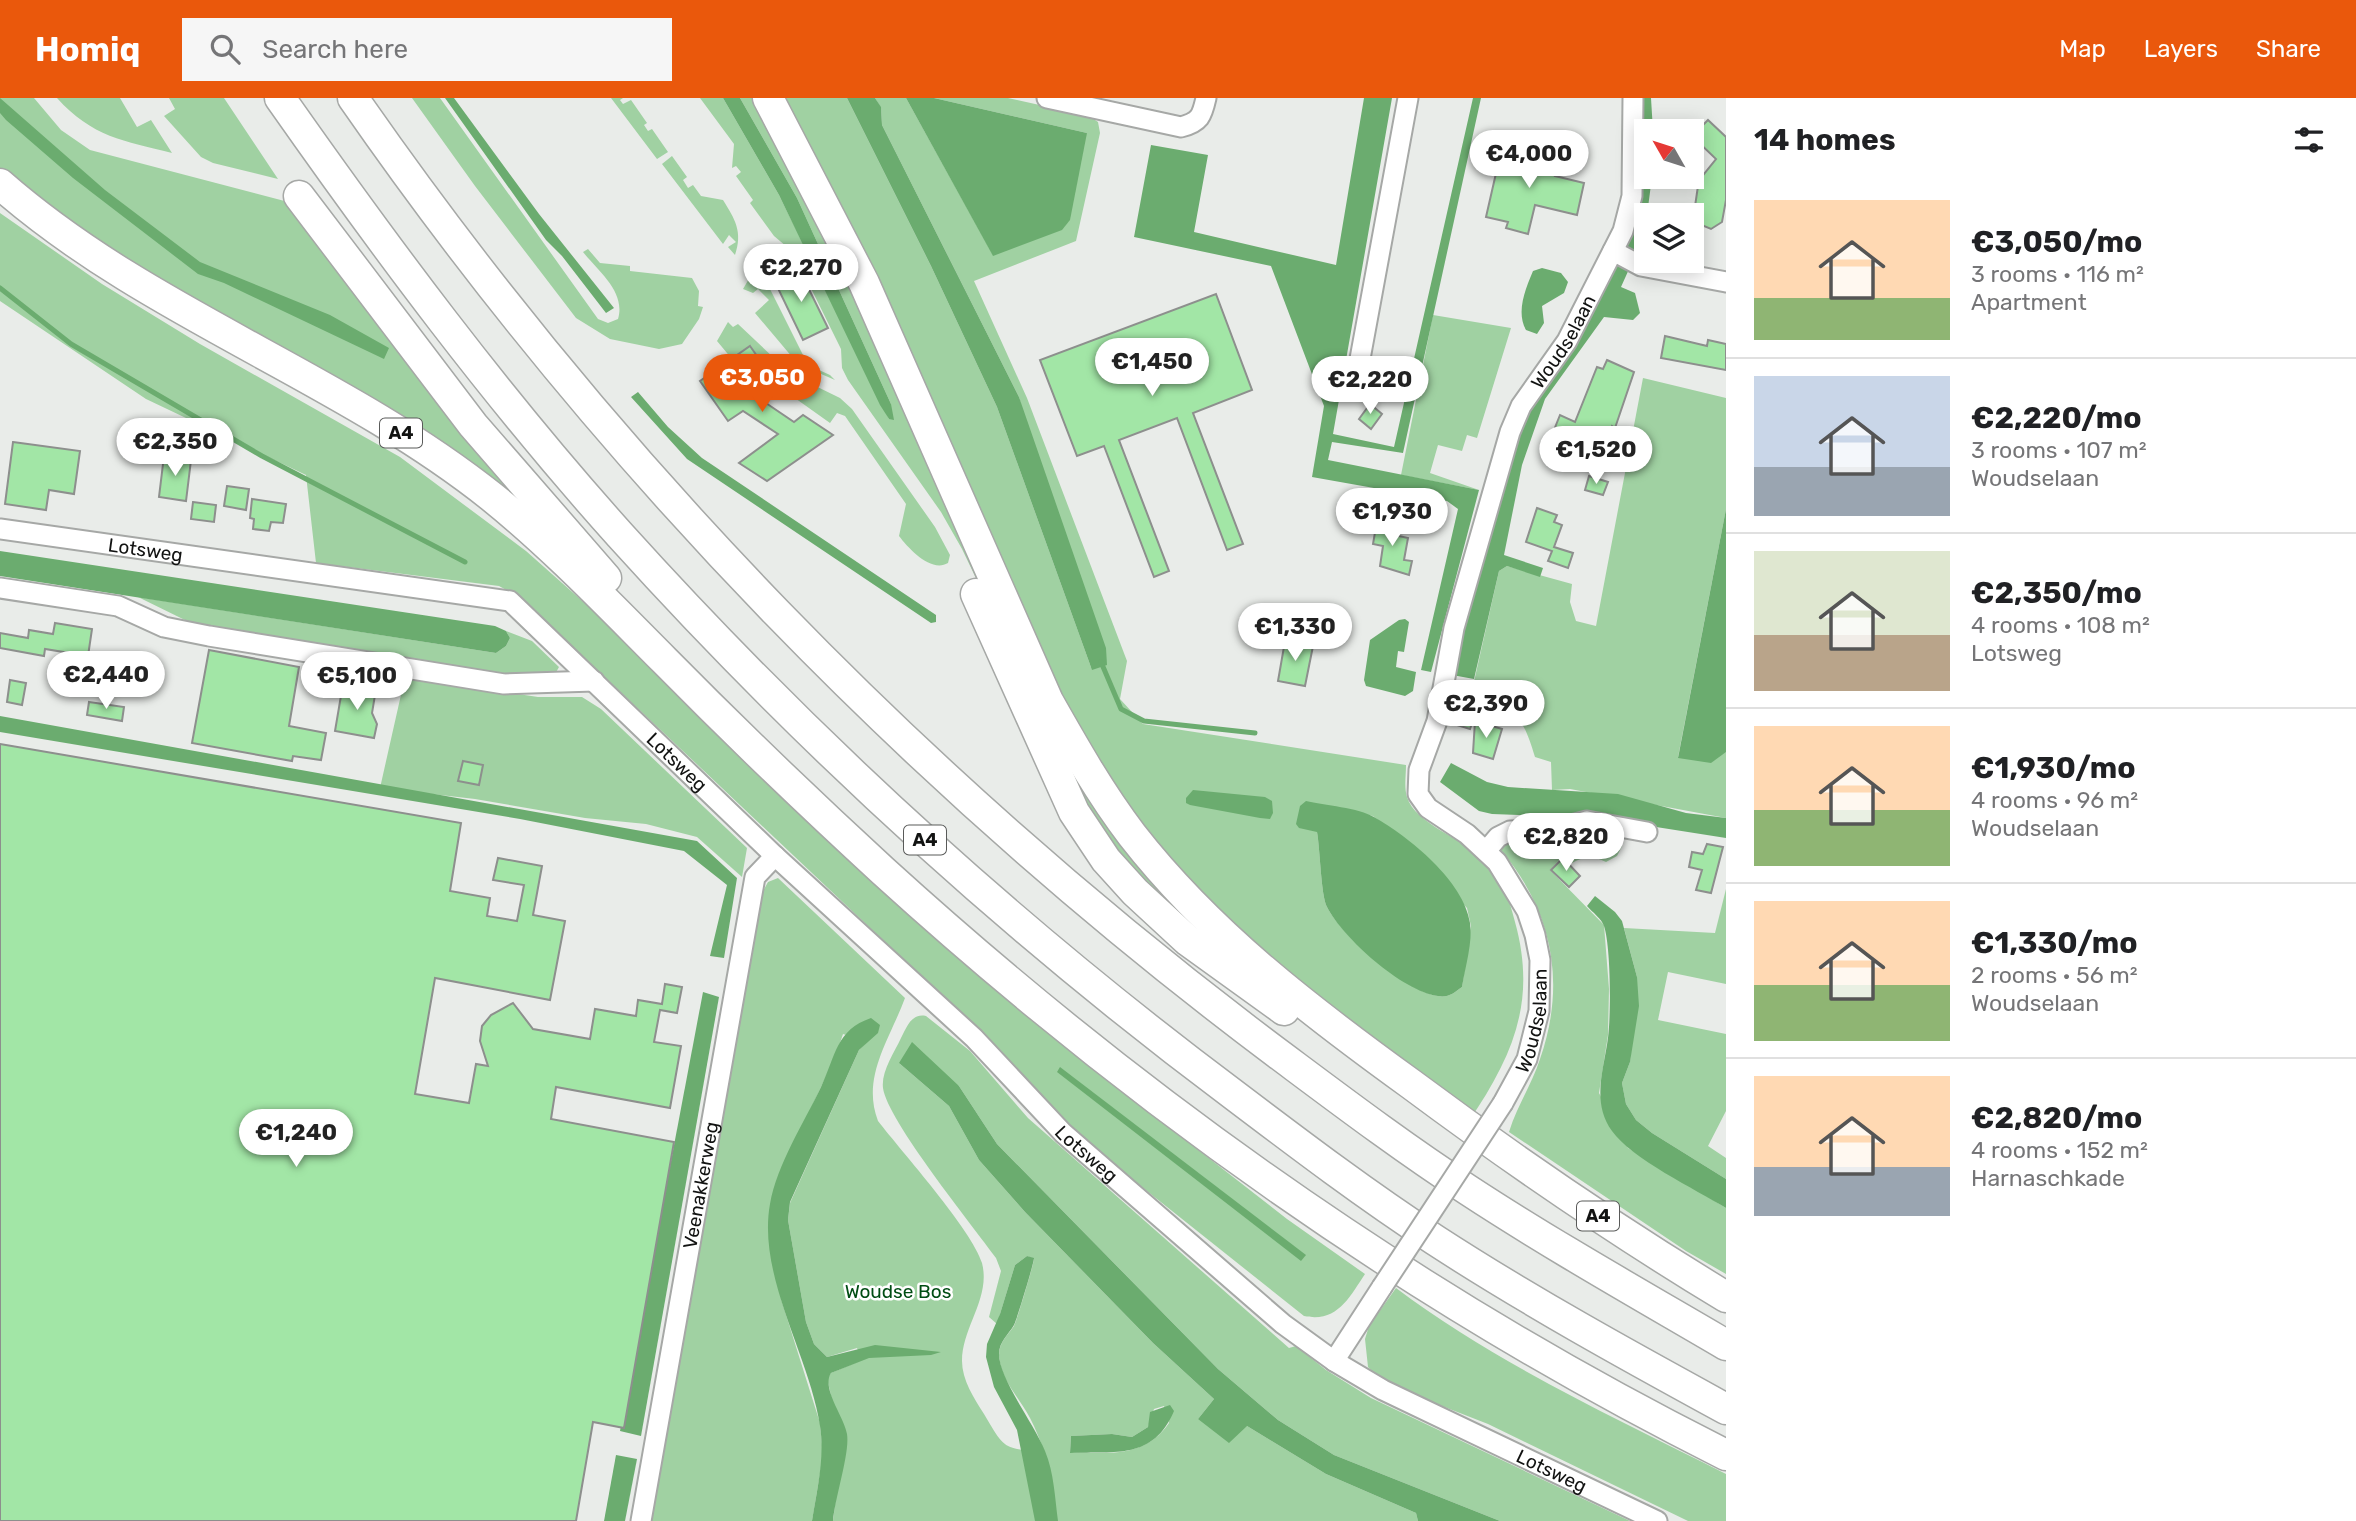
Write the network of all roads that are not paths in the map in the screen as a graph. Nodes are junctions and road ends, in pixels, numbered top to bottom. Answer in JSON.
{"nodes":[{"id":1,"x":280,"y":98,"type":"edge"},
{"id":2,"x":353,"y":98,"type":"edge"},
{"id":3,"x":768,"y":98,"type":"edge"},
{"id":4,"x":1047,"y":98,"type":"edge"},
{"id":5,"x":1206,"y":98,"type":"edge"},
{"id":6,"x":1408,"y":98,"type":"edge"},
{"id":7,"x":1633,"y":98,"type":"edge"},
{"id":8,"x":0,"y":184,"type":"edge"},
{"id":9,"x":299,"y":197,"type":"dead end"},
{"id":10,"x":1616,"y":252,"type":"junction"},
{"id":11,"x":1726,"y":282,"type":"edge"},
{"id":12,"x":1354,"y":386,"type":"dead end"},
{"id":13,"x":0,"y":529,"type":"edge"},
{"id":14,"x":0,"y":588,"type":"edge"},
{"id":15,"x":976,"y":594,"type":"dead end"},
{"id":16,"x":594,"y":681,"type":"junction"},
{"id":17,"x":752,"y":748,"type":"junction"},
{"id":18,"x":1647,"y":832,"type":"dead end"},
{"id":19,"x":1486,"y":851,"type":"junction"},
{"id":20,"x":775,"y":856,"type":"junction"},
{"id":21,"x":1473,"y":1130,"type":"junction"},
{"id":22,"x":1726,"y":1297,"type":"edge"},
{"id":23,"x":1726,"y":1345,"type":"edge"},
{"id":24,"x":1334,"y":1361,"type":"junction"},
{"id":25,"x":1726,"y":1409,"type":"edge"},
{"id":26,"x":1726,"y":1455,"type":"edge"},
{"id":27,"x":641,"y":1521,"type":"edge"},
{"id":28,"x":1657,"y":1521,"type":"edge"}],
"edges":[{"from":1,"to":25,"type":"highway","number":"A4"},
{"from":2,"to":23,"type":"highway","number":"A4"},
{"from":3,"to":21,"type":"highway","number":"A4"},
{"from":4,"to":5,"type":"street"},
{"from":6,"to":12,"type":"street"},
{"from":7,"to":10,"type":"street","name":"Woudselaan"},
{"from":8,"to":17,"type":"highway","number":"A4"},
{"from":9,"to":17,"type":"highway","number":"A4"},
{"from":10,"to":11,"type":"street"},
{"from":10,"to":19,"type":"street","name":"Woudselaan"},
{"from":13,"to":16,"type":"street","name":"Lotsweg"},
{"from":14,"to":16,"type":"street"},
{"from":15,"to":21,"type":"highway","number":"A4"},
{"from":16,"to":20,"type":"street","name":"Lotsweg"},
{"from":17,"to":26,"type":"highway","number":"A4"},
{"from":18,"to":19,"type":"street"},
{"from":19,"to":24,"type":"street","name":"Woudselaan","bridge":true},
{"from":20,"to":24,"type":"street","name":"Lotsweg"},
{"from":20,"to":27,"type":"street","name":"Veenakkerweg"},
{"from":21,"to":22,"type":"highway","number":"A4"},
{"from":24,"to":28,"type":"street","name":"Lotsweg"}]}
